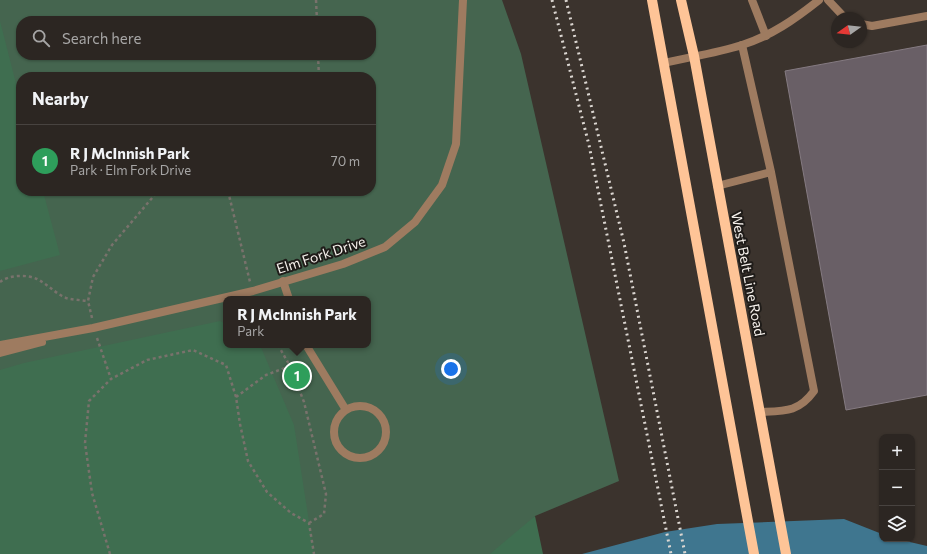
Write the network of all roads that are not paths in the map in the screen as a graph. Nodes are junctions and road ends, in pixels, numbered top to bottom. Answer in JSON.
{"nodes":[{"id":1,"x":463,"y":0,"type":"edge"},
{"id":2,"x":652,"y":0,"type":"edge"},
{"id":3,"x":681,"y":0,"type":"edge"},
{"id":4,"x":752,"y":0,"type":"edge"},
{"id":5,"x":819,"y":0,"type":"edge"},
{"id":6,"x":828,"y":0,"type":"edge"},
{"id":7,"x":839,"y":12,"type":"edge"},
{"id":8,"x":927,"y":16,"type":"edge"},
{"id":9,"x":867,"y":25,"type":"edge"},
{"id":10,"x":766,"y":36,"type":"junction"},
{"id":11,"x":742,"y":45,"type":"junction"},
{"id":12,"x":694,"y":56,"type":"junction"},
{"id":13,"x":664,"y":64,"type":"junction"},
{"id":14,"x":771,"y":172,"type":"junction"},
{"id":15,"x":717,"y":186,"type":"junction"},
{"id":16,"x":283,"y":281,"type":"junction"},
{"id":17,"x":231,"y":296,"type":"edge"},
{"id":18,"x":288,"y":296,"type":"edge"},
{"id":19,"x":223,"y":298,"type":"edge"},
{"id":20,"x":93,"y":328,"type":"junction"},
{"id":21,"x":0,"y":345,"type":"edge"},
{"id":22,"x":308,"y":348,"type":"edge"},
{"id":23,"x":0,"y":354,"type":"edge"},
{"id":24,"x":346,"y":410,"type":"junction"},
{"id":25,"x":761,"y":412,"type":"junction"},
{"id":26,"x":754,"y":554,"type":"edge"},
{"id":27,"x":786,"y":554,"type":"edge"}],
"edges":[{"from":1,"to":16,"type":"street","name":"Elm Fork Drive"},
{"from":2,"to":13,"type":"main road"},
{"from":3,"to":12,"type":"main road","name":"West Belt Line Road"},
{"from":4,"to":10,"type":"street"},
{"from":5,"to":10,"type":"street"},
{"from":6,"to":7,"type":"street"},
{"from":8,"to":9,"type":"street"},
{"from":10,"to":11,"type":"street"},
{"from":11,"to":12,"type":"street"},
{"from":11,"to":14,"type":"street"},
{"from":12,"to":13,"type":"street"},
{"from":12,"to":15,"type":"main road","name":"West Belt Line Road"},
{"from":13,"to":26,"type":"main road"},
{"from":14,"to":15,"type":"street"},
{"from":14,"to":25,"type":"street"},
{"from":15,"to":25,"type":"main road","name":"West Belt Line Road"},
{"from":16,"to":17,"type":"street","name":"Elm Fork Drive"},
{"from":16,"to":18,"type":"street"},
{"from":19,"to":20,"type":"street","name":"Elm Fork Drive"},
{"from":20,"to":21,"type":"street","name":"Elm Fork Drive"},
{"from":20,"to":23,"type":"street","name":"Elm Fork Drive"},
{"from":22,"to":24,"type":"street"},
{"from":24,"to":24,"type":"street"},
{"from":25,"to":27,"type":"main road","name":"West Belt Line Road"}]}
